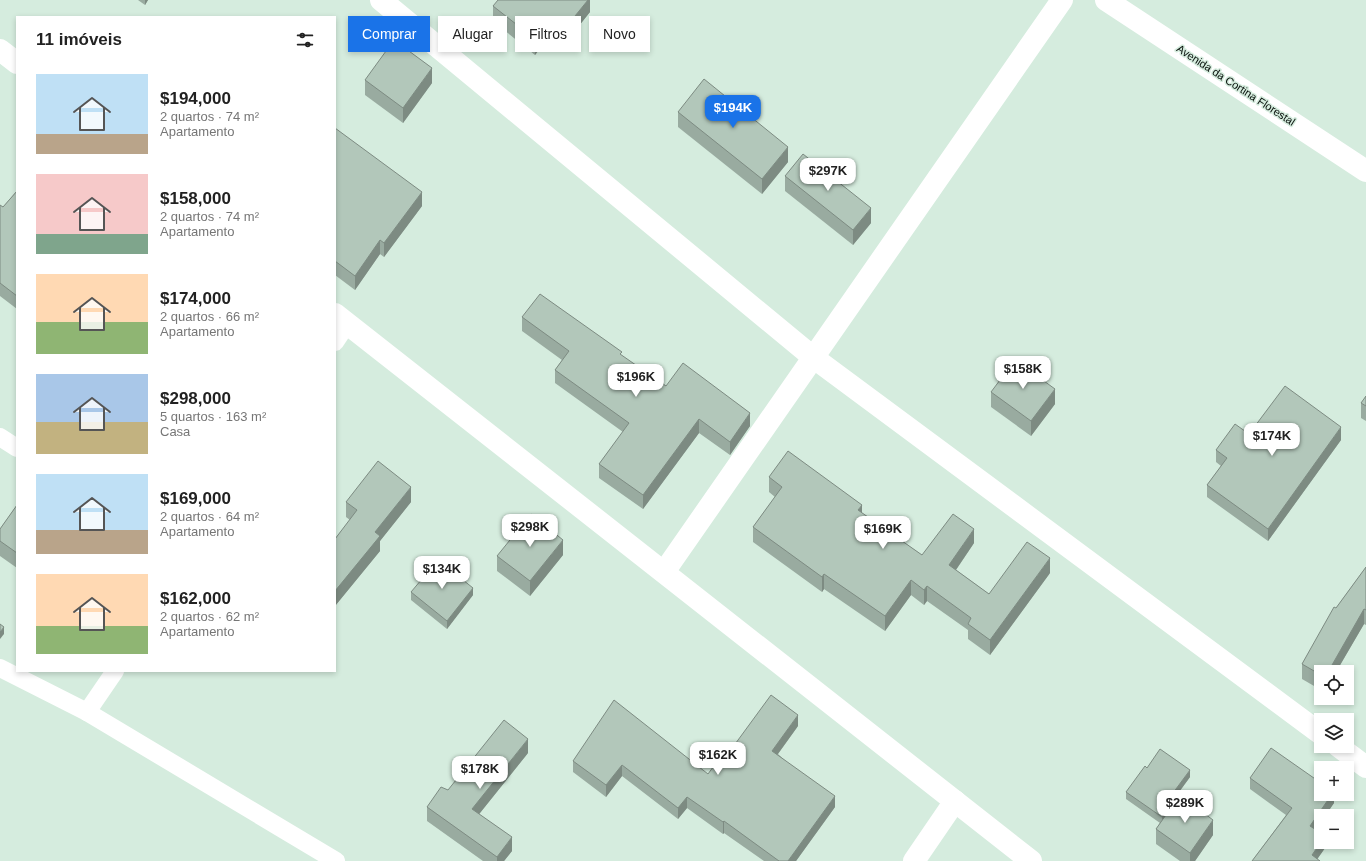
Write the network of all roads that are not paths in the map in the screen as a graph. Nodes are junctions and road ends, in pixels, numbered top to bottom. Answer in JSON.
{"nodes":[{"id":1,"x":381,"y":0,"type":"edge"},
{"id":2,"x":1062,"y":0,"type":"edge"},
{"id":3,"x":1106,"y":0,"type":"edge"},
{"id":4,"x":0,"y":50,"type":"edge"},
{"id":5,"x":16,"y":62,"type":"edge"},
{"id":6,"x":1366,"y":171,"type":"edge"},
{"id":7,"x":341,"y":319,"type":"edge"},
{"id":8,"x":336,"y":338,"type":"edge"},
{"id":9,"x":814,"y":358,"type":"junction"},
{"id":10,"x":0,"y":437,"type":"edge"},
{"id":11,"x":16,"y":447,"type":"edge"},
{"id":12,"x":664,"y":572,"type":"junction"},
{"id":13,"x":0,"y":668,"type":"edge"},
{"id":14,"x":113,"y":672,"type":"edge"},
{"id":15,"x":87,"y":712,"type":"junction"},
{"id":16,"x":1314,"y":729,"type":"edge"},
{"id":17,"x":1347,"y":753,"type":"edge"},
{"id":18,"x":1366,"y":767,"type":"edge"},
{"id":19,"x":955,"y":801,"type":"junction"},
{"id":20,"x":336,"y":861,"type":"edge"},
{"id":21,"x":914,"y":861,"type":"edge"},
{"id":22,"x":1031,"y":861,"type":"edge"}],
"edges":[{"from":1,"to":9,"type":"street"},
{"from":2,"to":9,"type":"street"},
{"from":3,"to":6,"type":"street","name":"Avenida da Cortina Florestal"},
{"from":4,"to":5,"type":"street"},
{"from":7,"to":8,"type":"lane"},
{"from":7,"to":12,"type":"street"},
{"from":9,"to":12,"type":"street"},
{"from":9,"to":16,"type":"street"},
{"from":10,"to":11,"type":"lane"},
{"from":12,"to":19,"type":"street"},
{"from":13,"to":15,"type":"lane"},
{"from":14,"to":15,"type":"lane"},
{"from":15,"to":20,"type":"lane"},
{"from":17,"to":18,"type":"street"},
{"from":19,"to":21,"type":"street"},
{"from":19,"to":22,"type":"street"}]}
